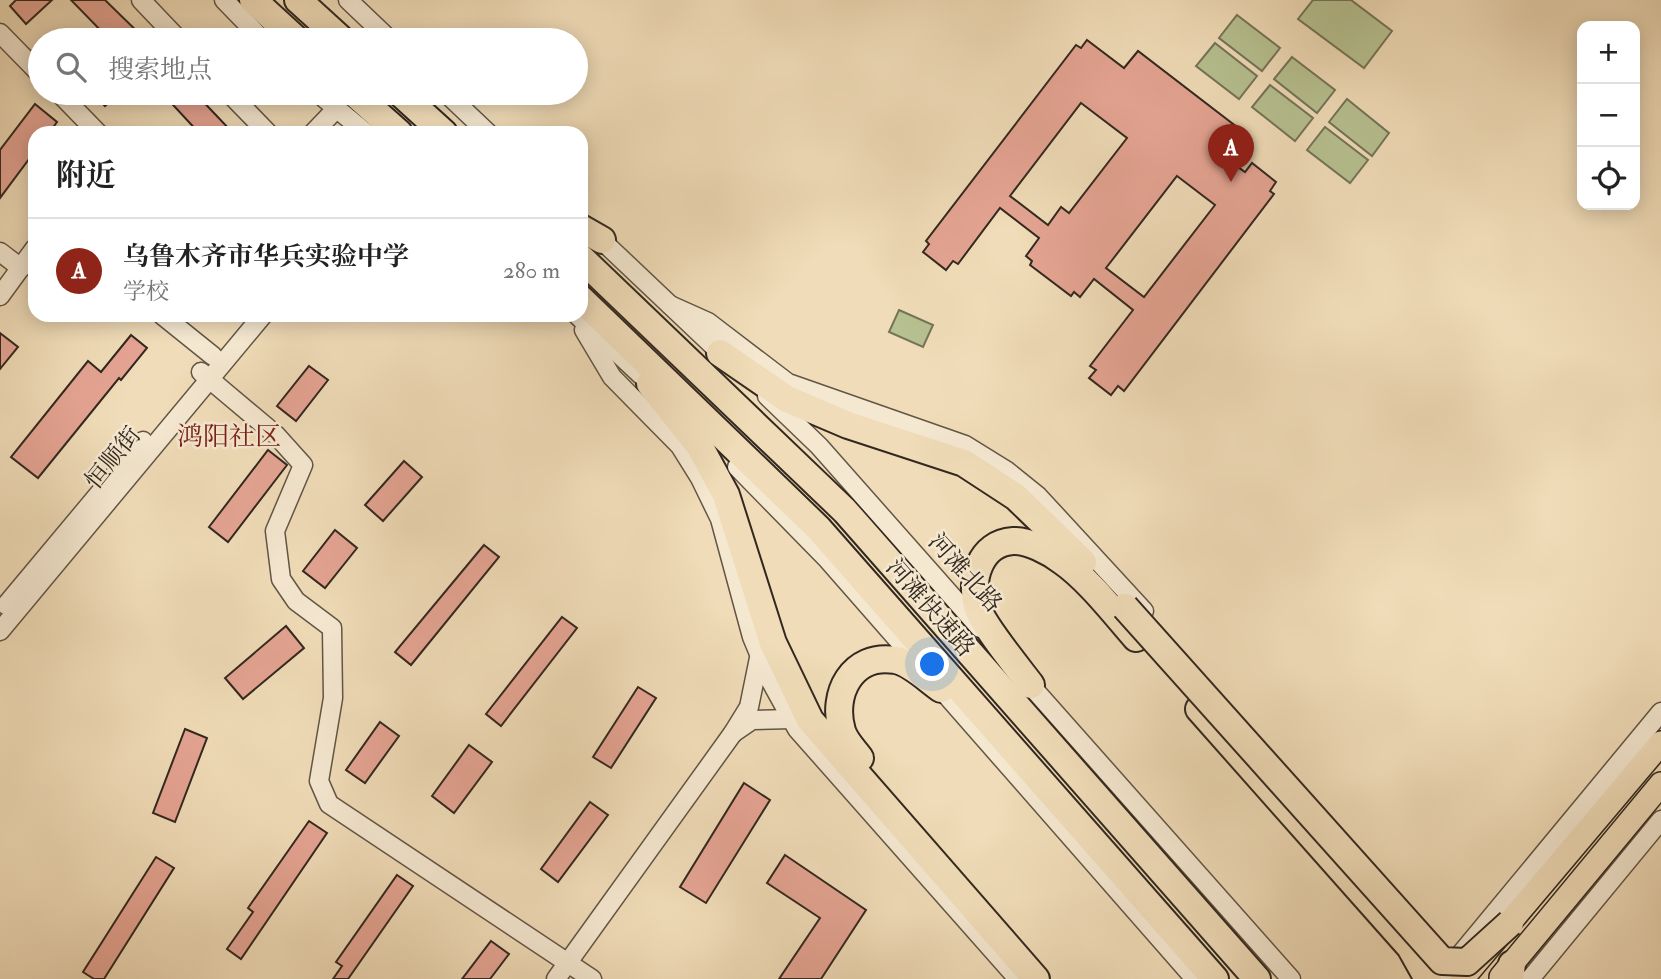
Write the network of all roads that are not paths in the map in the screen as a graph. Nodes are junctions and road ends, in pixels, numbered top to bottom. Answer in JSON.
{"nodes":[{"id":1,"x":141,"y":0,"type":"edge"},
{"id":2,"x":224,"y":0,"type":"edge"},
{"id":3,"x":253,"y":0,"type":"edge"},
{"id":4,"x":298,"y":0,"type":"edge"},
{"id":5,"x":348,"y":0,"type":"edge"},
{"id":6,"x":168,"y":28,"type":"edge"},
{"id":7,"x":251,"y":28,"type":"edge"},
{"id":8,"x":284,"y":28,"type":"edge"},
{"id":9,"x":329,"y":28,"type":"edge"},
{"id":10,"x":377,"y":28,"type":"edge"},
{"id":11,"x":6,"y":39,"type":"edge"},
{"id":12,"x":0,"y":59,"type":"edge"},
{"id":13,"x":28,"y":62,"type":"edge"},
{"id":14,"x":71,"y":105,"type":"edge"},
{"id":15,"x":241,"y":105,"type":"edge"},
{"id":16,"x":342,"y":105,"type":"edge"},
{"id":17,"x":348,"y":105,"type":"edge"},
{"id":18,"x":352,"y":105,"type":"edge"},
{"id":19,"x":413,"y":105,"type":"edge"},
{"id":20,"x":459,"y":105,"type":"edge"},
{"id":21,"x":91,"y":126,"type":"edge"},
{"id":22,"x":261,"y":126,"type":"edge"},
{"id":23,"x":320,"y":126,"type":"edge"},
{"id":24,"x":362,"y":126,"type":"edge"},
{"id":25,"x":387,"y":126,"type":"edge"},
{"id":26,"x":436,"y":126,"type":"edge"},
{"id":27,"x":481,"y":126,"type":"edge"},
{"id":28,"x":591,"y":234,"type":"edge"},
{"id":29,"x":0,"y":252,"type":"edge"},
{"id":30,"x":28,"y":258,"type":"edge"},
{"id":31,"x":588,"y":265,"type":"edge"},
{"id":32,"x":21,"y":268,"type":"junction"},
{"id":33,"x":0,"y":296,"type":"edge"},
{"id":34,"x":670,"y":305,"type":"junction"},
{"id":35,"x":588,"y":306,"type":"edge"},
{"id":36,"x":171,"y":322,"type":"edge"},
{"id":37,"x":242,"y":322,"type":"edge"},
{"id":38,"x":255,"y":322,"type":"edge"},
{"id":39,"x":580,"y":322,"type":"edge"},
{"id":40,"x":584,"y":322,"type":"edge"},
{"id":41,"x":720,"y":352,"type":"junction"},
{"id":42,"x":213,"y":356,"type":"junction"},
{"id":43,"x":205,"y":375,"type":"junction"},
{"id":44,"x":650,"y":383,"type":"junction"},
{"id":45,"x":1118,"y":608,"type":"junction"},
{"id":46,"x":0,"y":612,"type":"edge"},
{"id":47,"x":0,"y":631,"type":"edge"},
{"id":48,"x":759,"y":654,"type":"junction"},
{"id":49,"x":1031,"y":685,"type":"junction"},
{"id":50,"x":941,"y":689,"type":"junction"},
{"id":51,"x":1661,"y":712,"type":"edge"},
{"id":52,"x":792,"y":719,"type":"junction"},
{"id":53,"x":733,"y":733,"type":"junction"},
{"id":54,"x":1661,"y":743,"type":"edge"},
{"id":55,"x":1661,"y":784,"type":"edge"},
{"id":56,"x":889,"y":800,"type":"junction"},
{"id":57,"x":1661,"y":820,"type":"edge"},
{"id":58,"x":1510,"y":923,"type":"junction"},
{"id":59,"x":1461,"y":954,"type":"junction"},
{"id":60,"x":567,"y":962,"type":"junction"},
{"id":61,"x":1513,"y":975,"type":"edge"},
{"id":62,"x":555,"y":979,"type":"edge"},
{"id":63,"x":592,"y":979,"type":"edge"},
{"id":64,"x":1018,"y":979,"type":"edge"},
{"id":65,"x":1036,"y":979,"type":"edge"},
{"id":66,"x":1052,"y":979,"type":"edge"},
{"id":67,"x":1195,"y":979,"type":"edge"},
{"id":68,"x":1215,"y":979,"type":"edge"},
{"id":69,"x":1257,"y":979,"type":"edge"},
{"id":70,"x":1291,"y":979,"type":"edge"},
{"id":71,"x":1428,"y":979,"type":"edge"},
{"id":72,"x":1440,"y":979,"type":"edge"},
{"id":73,"x":1462,"y":979,"type":"edge"}],
"edges":[{"from":1,"to":6,"type":"street"},
{"from":2,"to":7,"type":"street"},
{"from":3,"to":8,"type":"highway"},
{"from":4,"to":9,"type":"highway"},
{"from":5,"to":10,"type":"street"},
{"from":11,"to":12,"type":"street"},
{"from":11,"to":13,"type":"street"},
{"from":14,"to":21,"type":"street"},
{"from":15,"to":22,"type":"street"},
{"from":16,"to":23,"type":"street"},
{"from":17,"to":24,"type":"street"},
{"from":18,"to":25,"type":"highway"},
{"from":19,"to":26,"type":"highway"},
{"from":20,"to":27,"type":"street"},
{"from":28,"to":34,"type":"street","name":"河滩北路"},
{"from":29,"to":32,"type":"street"},
{"from":30,"to":32,"type":"street"},
{"from":31,"to":69,"type":"highway","name":"河滩快速路"},
{"from":32,"to":33,"type":"street"},
{"from":34,"to":41,"type":"street","name":"河滩北路"},
{"from":34,"to":59,"type":"street"},
{"from":35,"to":68,"type":"highway","name":"河滩快速路"},
{"from":36,"to":42,"type":"street"},
{"from":37,"to":42,"type":"street","name":"恒顺街"},
{"from":38,"to":43,"type":"street","name":"恒顺街"},
{"from":39,"to":48,"type":"street"},
{"from":40,"to":44,"type":"street"},
{"from":41,"to":45,"type":"highway"},
{"from":41,"to":49,"type":"street","name":"河滩北路"},
{"from":42,"to":43,"type":"street","name":"恒顺街"},
{"from":43,"to":46,"type":"street","name":"恒顺街"},
{"from":43,"to":47,"type":"street","name":"恒顺街"},
{"from":43,"to":60,"type":"street"},
{"from":44,"to":50,"type":"street"},
{"from":44,"to":56,"type":"highway"},
{"from":45,"to":49,"type":"highway"},
{"from":45,"to":58,"type":"highway","bridge":true},
{"from":45,"to":71,"type":"highway"},
{"from":48,"to":52,"type":"street"},
{"from":48,"to":53,"type":"street"},
{"from":49,"to":70,"type":"street","name":"河滩北路"},
{"from":50,"to":56,"type":"highway"},
{"from":50,"to":67,"type":"street"},
{"from":51,"to":59,"type":"street"},
{"from":52,"to":53,"type":"street"},
{"from":52,"to":64,"type":"street"},
{"from":53,"to":60,"type":"street"},
{"from":54,"to":58,"type":"main road"},
{"from":55,"to":61,"type":"main road"},
{"from":56,"to":65,"type":"highway"},
{"from":56,"to":66,"type":"highway"},
{"from":57,"to":61,"type":"street"},
{"from":58,"to":73,"type":"main road","bridge":true},
{"from":59,"to":72,"type":"street"},
{"from":60,"to":62,"type":"street"},
{"from":60,"to":63,"type":"street"}]}
